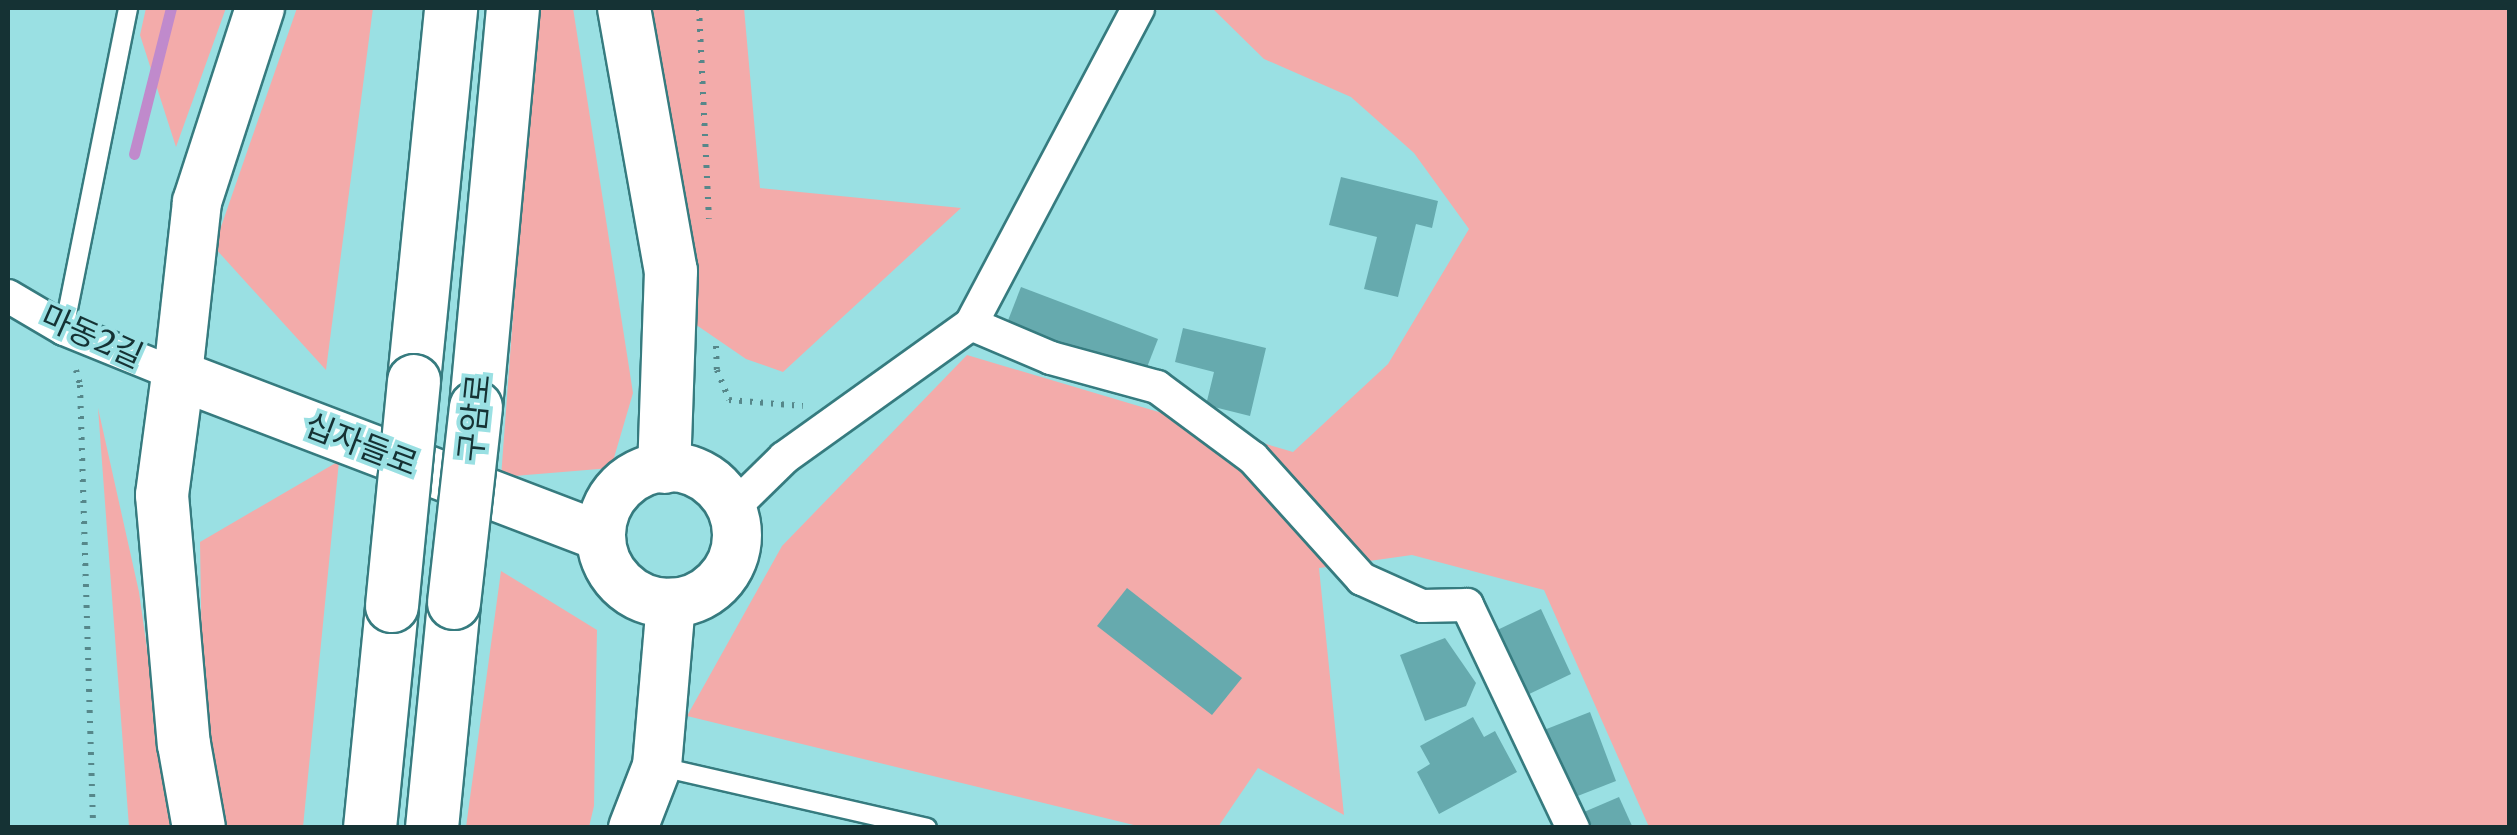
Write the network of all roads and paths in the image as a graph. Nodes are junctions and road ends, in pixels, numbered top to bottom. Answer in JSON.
{"nodes":[{"id":1,"x":128,"y":8,"type":"edge"},
{"id":2,"x":260,"y":8,"type":"edge"},
{"id":3,"x":451,"y":8,"type":"edge"},
{"id":4,"x":513,"y":8,"type":"edge"},
{"id":5,"x":624,"y":8,"type":"edge"},
{"id":6,"x":699,"y":8,"type":"edge"},
{"id":7,"x":1138,"y":8,"type":"edge"},
{"id":8,"x":710,"y":236,"type":"dead end"},
{"id":9,"x":8,"y":296,"type":"edge"},
{"id":10,"x":971,"y":324,"type":"junction"},
{"id":11,"x":64,"y":329,"type":"junction"},
{"id":12,"x":715,"y":332,"type":"dead end"},
{"id":13,"x":178,"y":375,"type":"junction"},
{"id":14,"x":823,"y":430,"type":"junction"},
{"id":15,"x":664,"y":467,"type":"junction"},
{"id":16,"x":732,"y":509,"type":"junction"},
{"id":17,"x":600,"y":536,"type":"junction"},
{"id":18,"x":671,"y":603,"type":"junction"},
{"id":19,"x":657,"y":766,"type":"junction"},
{"id":20,"x":93,"y":828,"type":"edge"},
{"id":21,"x":198,"y":828,"type":"edge"},
{"id":22,"x":370,"y":828,"type":"edge"},
{"id":23,"x":432,"y":828,"type":"edge"},
{"id":24,"x":633,"y":828,"type":"edge"},
{"id":25,"x":927,"y":828,"type":"edge"},
{"id":26,"x":1573,"y":828,"type":"edge"}],
"edges":[{"from":1,"to":11,"type":"lane"},
{"from":2,"to":13,"type":"street"},
{"from":3,"to":22,"type":"main road","name":"구암로","bridge":true},
{"from":4,"to":23,"type":"main road","name":"구암로","bridge":true},
{"from":5,"to":15,"type":"main road"},
{"from":6,"to":8,"type":"path"},
{"from":7,"to":10,"type":"street"},
{"from":9,"to":11,"type":"street","name":"마동2길"},
{"from":10,"to":14,"type":"street"},
{"from":10,"to":26,"type":"street"},
{"from":11,"to":13,"type":"street","name":"마동2길"},
{"from":11,"to":20,"type":"path"},
{"from":12,"to":14,"type":"path"},
{"from":13,"to":17,"type":"street","name":"십자들로"},
{"from":13,"to":21,"type":"main road"},
{"from":14,"to":16,"type":"street"},
{"from":15,"to":16,"type":"street"},
{"from":15,"to":17,"type":"street"},
{"from":16,"to":18,"type":"street"},
{"from":17,"to":18,"type":"street"},
{"from":18,"to":19,"type":"street"},
{"from":19,"to":24,"type":"street"},
{"from":19,"to":25,"type":"lane"}]}
